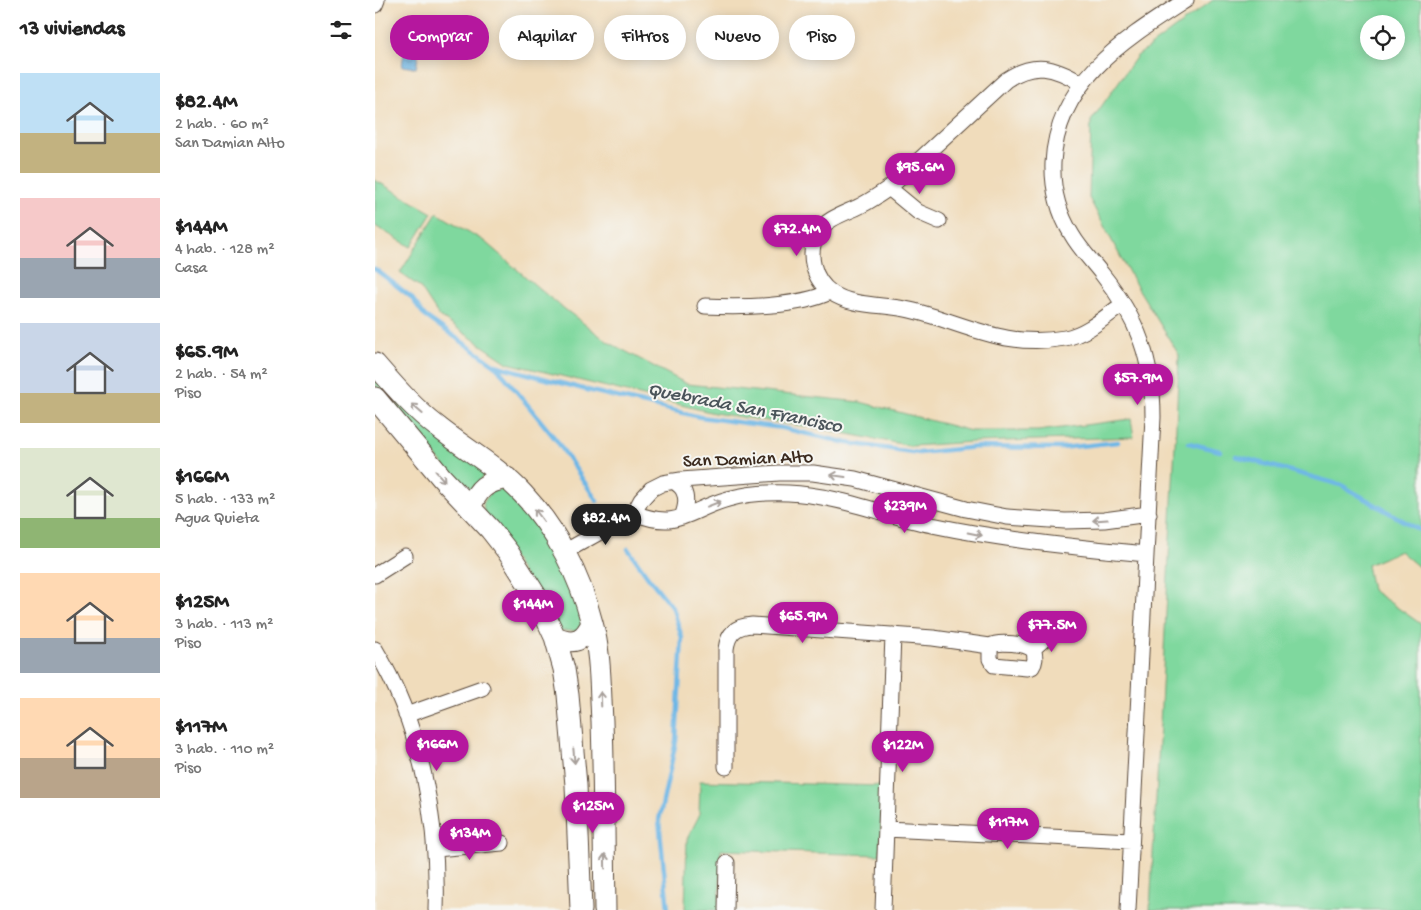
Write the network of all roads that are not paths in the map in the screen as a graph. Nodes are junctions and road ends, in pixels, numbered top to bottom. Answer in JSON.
{"nodes":[{"id":1,"x":377,"y":0,"type":"edge"},
{"id":2,"x":1186,"y":0,"type":"edge"},
{"id":3,"x":375,"y":5,"type":"edge"},
{"id":4,"x":1081,"y":83,"type":"junction"},
{"id":5,"x":889,"y":188,"type":"junction"},
{"id":6,"x":939,"y":221,"type":"dead end"},
{"id":7,"x":831,"y":292,"type":"junction"},
{"id":8,"x":1123,"y":304,"type":"junction"},
{"id":9,"x":705,"y":306,"type":"dead end"},
{"id":10,"x":375,"y":364,"type":"edge"},
{"id":11,"x":375,"y":398,"type":"edge"},
{"id":12,"x":507,"y":478,"type":"junction"},
{"id":13,"x":672,"y":481,"type":"junction"},
{"id":14,"x":470,"y":508,"type":"junction"},
{"id":15,"x":634,"y":513,"type":"junction"},
{"id":16,"x":1149,"y":514,"type":"junction"},
{"id":17,"x":682,"y":517,"type":"junction"},
{"id":18,"x":564,"y":552,"type":"junction"},
{"id":19,"x":1146,"y":554,"type":"junction"},
{"id":20,"x":405,"y":556,"type":"dead end"},
{"id":21,"x":375,"y":575,"type":"edge"},
{"id":22,"x":592,"y":623,"type":"junction"},
{"id":23,"x":1051,"y":633,"type":"dead end"},
{"id":24,"x":893,"y":635,"type":"junction"},
{"id":25,"x":555,"y":638,"type":"junction"},
{"id":26,"x":990,"y":646,"type":"junction"},
{"id":27,"x":375,"y":649,"type":"edge"},
{"id":28,"x":1033,"y":649,"type":"junction"},
{"id":29,"x":482,"y":688,"type":"dead end"},
{"id":30,"x":406,"y":715,"type":"junction"},
{"id":31,"x":726,"y":767,"type":"dead end"},
{"id":32,"x":604,"y":814,"type":"junction"},
{"id":33,"x":577,"y":818,"type":"junction"},
{"id":34,"x":886,"y":829,"type":"junction"},
{"id":35,"x":1131,"y":841,"type":"junction"},
{"id":36,"x":502,"y":843,"type":"dead end"},
{"id":37,"x":436,"y":849,"type":"junction"},
{"id":38,"x":727,"y":863,"type":"dead end"},
{"id":39,"x":436,"y":910,"type":"edge"},
{"id":40,"x":581,"y":910,"type":"edge"},
{"id":41,"x":605,"y":910,"type":"edge"},
{"id":42,"x":726,"y":910,"type":"edge"},
{"id":43,"x":883,"y":910,"type":"edge"},
{"id":44,"x":1128,"y":910,"type":"edge"}],
"edges":[{"from":1,"to":3,"type":"street"},
{"from":2,"to":4,"type":"street"},
{"from":4,"to":5,"type":"street"},
{"from":4,"to":8,"type":"street"},
{"from":5,"to":6,"type":"street"},
{"from":5,"to":7,"type":"street"},
{"from":7,"to":8,"type":"street"},
{"from":7,"to":9,"type":"street"},
{"from":8,"to":16,"type":"street"},
{"from":12,"to":10,"type":"main road","one_way":true},
{"from":11,"to":14,"type":"main road","one_way":true},
{"from":12,"to":14,"type":"main road"},
{"from":18,"to":12,"type":"main road","one_way":true},
{"from":13,"to":15,"type":"street","name":"San Damian Alto"},
{"from":16,"to":13,"type":"street","name":"San Damian Alto","one_way":true},
{"from":13,"to":17,"type":"street","name":"San Damian Alto"},
{"from":14,"to":25,"type":"main road"},
{"from":15,"to":17,"type":"street","name":"San Damian Alto"},
{"from":15,"to":18,"type":"street","name":"San Damian Alto"},
{"from":16,"to":19,"type":"street"},
{"from":17,"to":19,"type":"street","name":"San Damian Alto","one_way":true},
{"from":18,"to":22,"type":"main road"},
{"from":19,"to":35,"type":"street"},
{"from":20,"to":21,"type":"street"},
{"from":22,"to":25,"type":"main road"},
{"from":32,"to":22,"type":"main road","one_way":true},
{"from":23,"to":28,"type":"street"},
{"from":24,"to":26,"type":"street"},
{"from":24,"to":31,"type":"street"},
{"from":24,"to":34,"type":"street"},
{"from":25,"to":33,"type":"main road","one_way":true},
{"from":26,"to":28,"type":"street"},
{"from":26,"to":28,"type":"street"},
{"from":27,"to":30,"type":"street"},
{"from":29,"to":30,"type":"street"},
{"from":30,"to":37,"type":"street"},
{"from":32,"to":33,"type":"main road"},
{"from":41,"to":32,"type":"main road","one_way":true},
{"from":33,"to":40,"type":"main road"},
{"from":34,"to":35,"type":"street"},
{"from":34,"to":43,"type":"street"},
{"from":35,"to":44,"type":"street"},
{"from":36,"to":37,"type":"street"},
{"from":37,"to":39,"type":"street"},
{"from":38,"to":42,"type":"street"}]}
